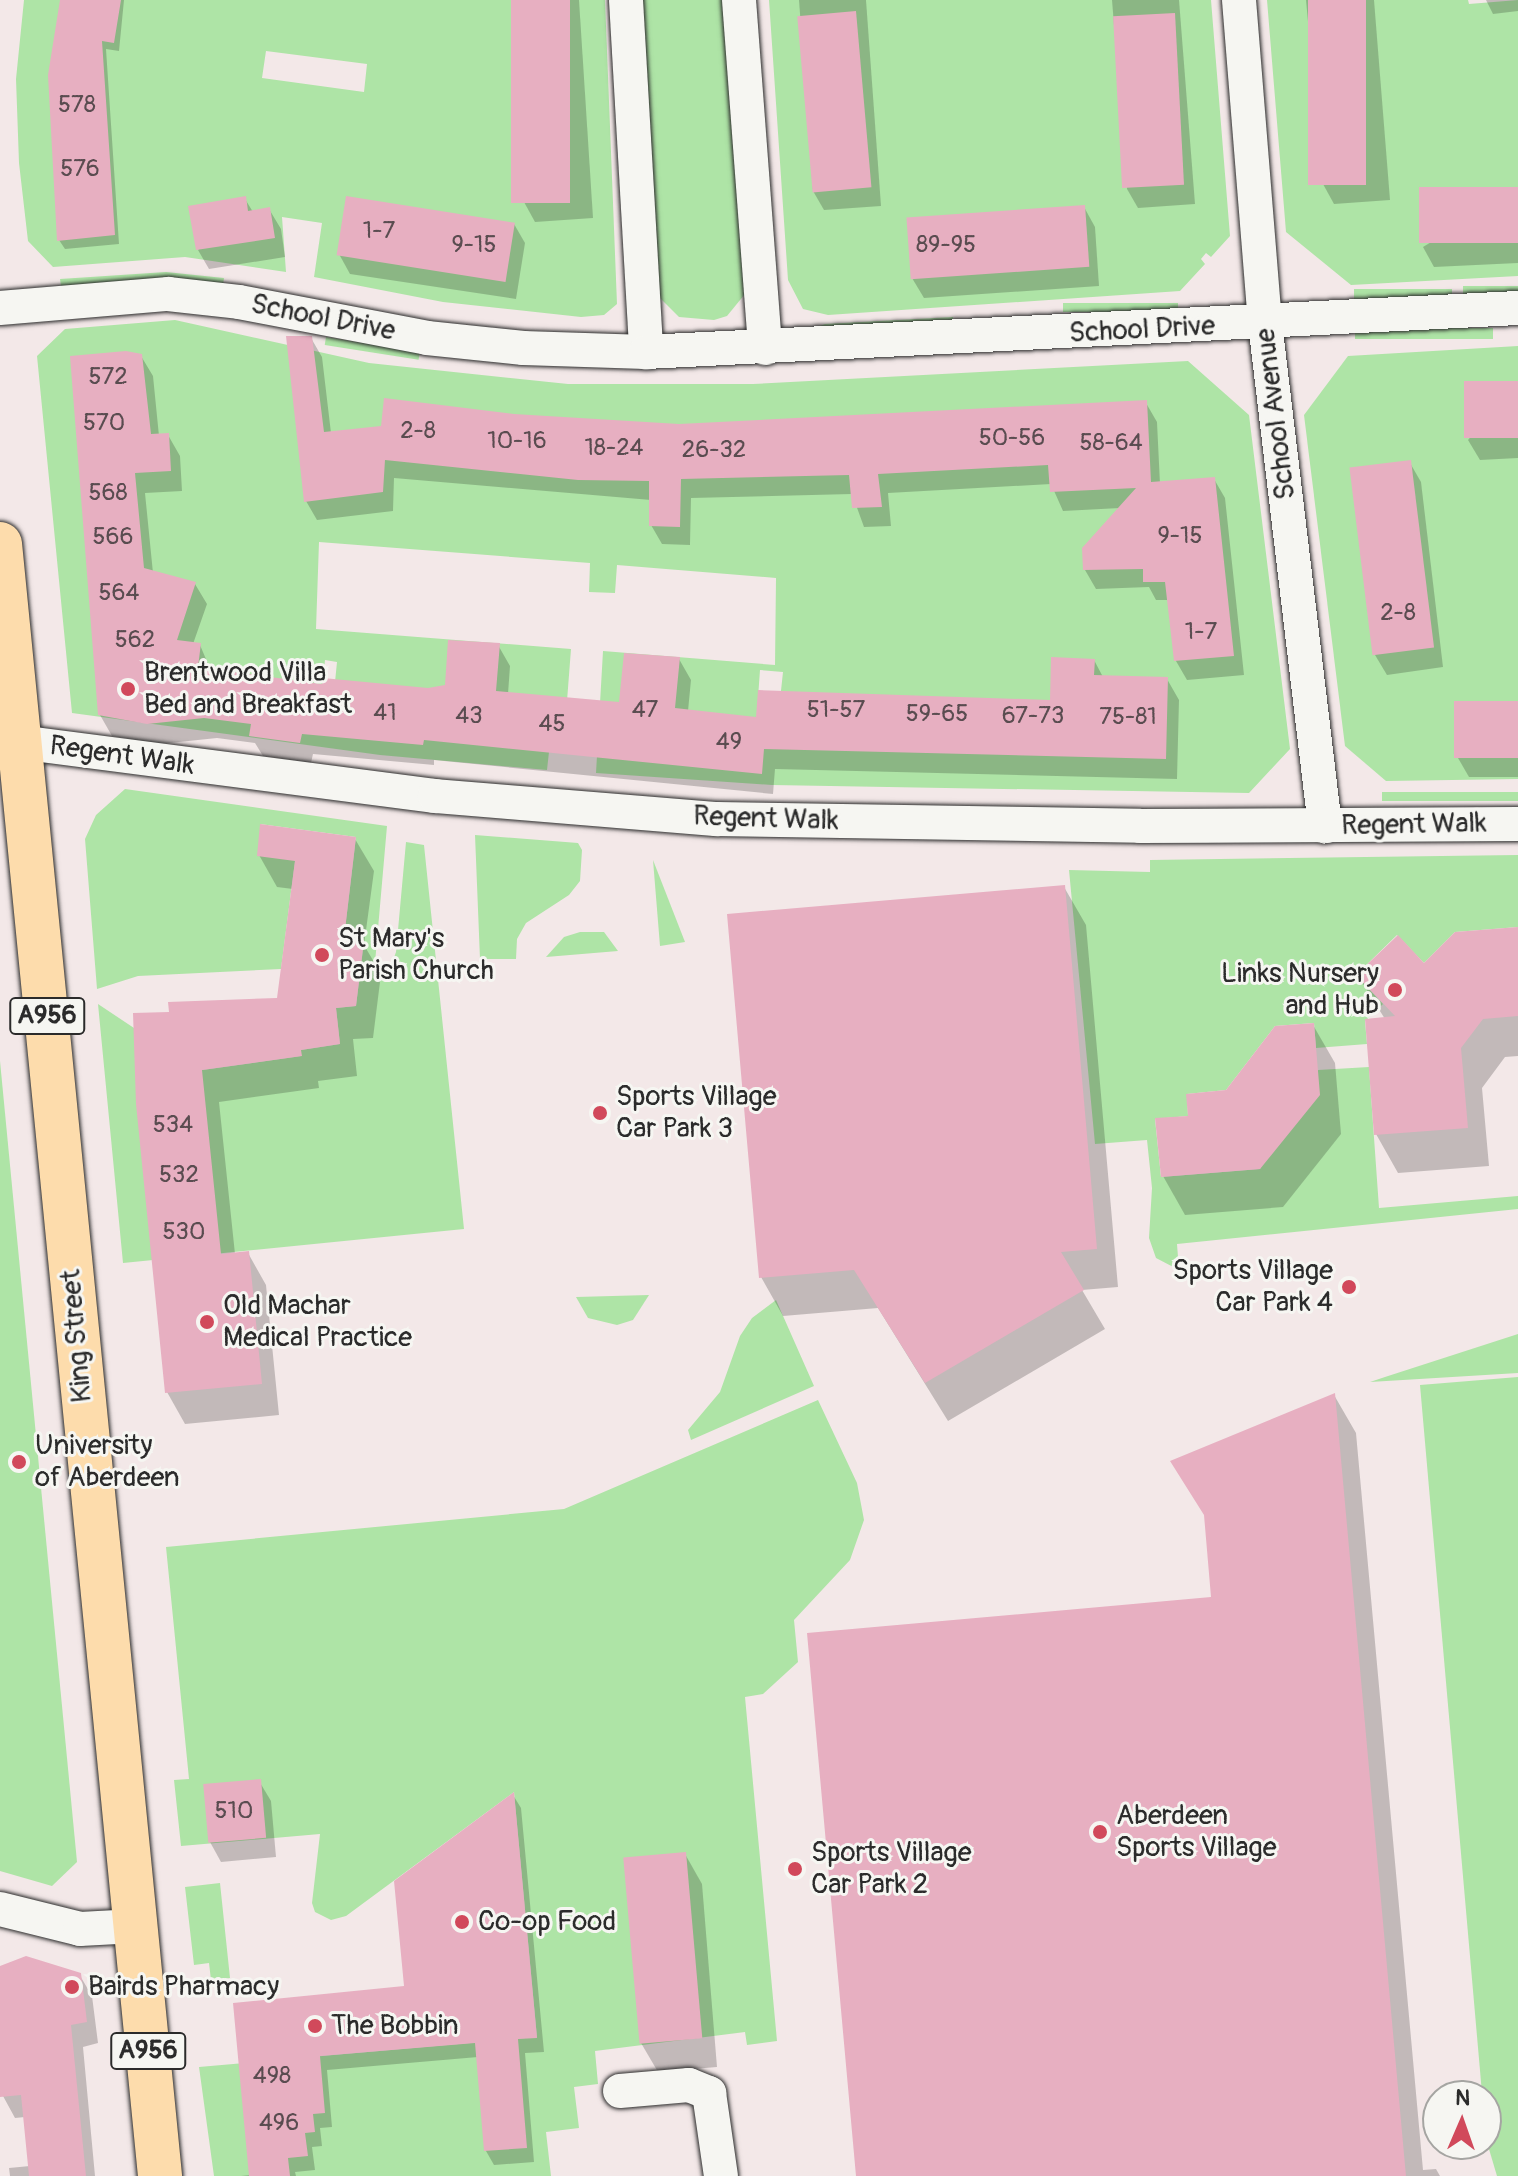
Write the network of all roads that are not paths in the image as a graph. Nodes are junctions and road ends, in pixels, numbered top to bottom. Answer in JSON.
{"nodes":[{"id":1,"x":626,"y":0,"type":"edge"},
{"id":2,"x":739,"y":0,"type":"edge"},
{"id":3,"x":1239,"y":0,"type":"edge"},
{"id":4,"x":0,"y":308,"type":"edge"},
{"id":5,"x":1518,"y":308,"type":"edge"},
{"id":6,"x":1265,"y":323,"type":"junction"},
{"id":7,"x":765,"y":348,"type":"junction"},
{"id":8,"x":646,"y":352,"type":"junction"},
{"id":9,"x":0,"y":544,"type":"edge"},
{"id":10,"x":19,"y":742,"type":"junction"},
{"id":11,"x":1518,"y":824,"type":"edge"},
{"id":12,"x":1325,"y":826,"type":"junction"},
{"id":13,"x":0,"y":1909,"type":"edge"},
{"id":14,"x":136,"y":1926,"type":"junction"},
{"id":15,"x":620,"y":2091,"type":"dead end"},
{"id":16,"x":160,"y":2176,"type":"edge"},
{"id":17,"x":721,"y":2176,"type":"edge"}],
"edges":[{"from":1,"to":8,"type":"street"},
{"from":2,"to":7,"type":"street"},
{"from":3,"to":6,"type":"street","name":"School Avenue"},
{"from":4,"to":8,"type":"street","name":"School Drive"},
{"from":5,"to":6,"type":"street","name":"School Drive"},
{"from":6,"to":7,"type":"street","name":"School Drive"},
{"from":6,"to":12,"type":"street","name":"School Avenue"},
{"from":7,"to":8,"type":"street","name":"School Drive"},
{"from":9,"to":10,"type":"main road","name":"King Street","number":"A956"},
{"from":10,"to":12,"type":"street","name":"Regent Walk"},
{"from":10,"to":14,"type":"main road","name":"King Street","number":"A956"},
{"from":11,"to":12,"type":"street","name":"Regent Walk"},
{"from":13,"to":14,"type":"street"},
{"from":14,"to":16,"type":"main road","name":"King Street","number":"A956"},
{"from":15,"to":17,"type":"street"}]}
